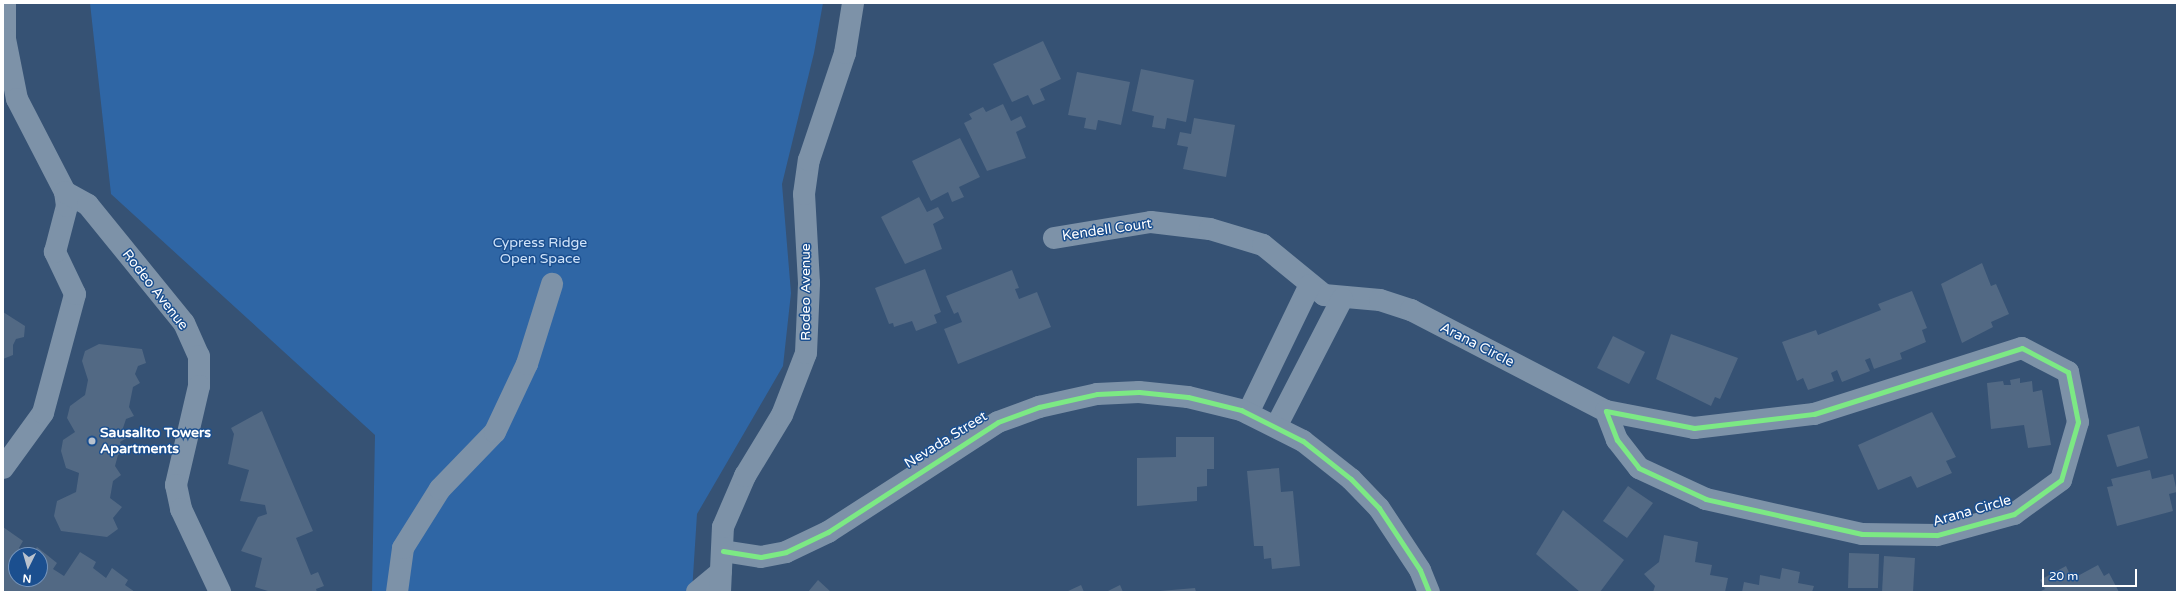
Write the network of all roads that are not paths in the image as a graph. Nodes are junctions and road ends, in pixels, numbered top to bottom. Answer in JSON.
{"nodes":[{"id":1,"x":5,"y":3,"type":"edge"},
{"id":2,"x":853,"y":3,"type":"edge"},
{"id":3,"x":65,"y":192,"type":"junction"},
{"id":4,"x":1054,"y":238,"type":"dead end"},
{"id":5,"x":552,"y":284,"type":"dead end"},
{"id":6,"x":1310,"y":285,"type":"junction"},
{"id":7,"x":1342,"y":299,"type":"junction"},
{"id":8,"x":1606,"y":411,"type":"junction"},
{"id":9,"x":1248,"y":413,"type":"junction"},
{"id":10,"x":1277,"y":425,"type":"junction"},
{"id":11,"x":3,"y":468,"type":"edge"},
{"id":12,"x":723,"y":551,"type":"junction"},
{"id":13,"x":720,"y":582,"type":"edge"},
{"id":14,"x":220,"y":592,"type":"edge"},
{"id":15,"x":397,"y":592,"type":"edge"},
{"id":16,"x":697,"y":592,"type":"edge"},
{"id":17,"x":1429,"y":592,"type":"edge"}],
"edges":[{"from":1,"to":3,"type":"street"},
{"from":2,"to":12,"type":"street","name":"Rodeo Avenue"},
{"from":3,"to":11,"type":"street"},
{"from":3,"to":14,"type":"street","name":"Rodeo Avenue"},
{"from":4,"to":6,"type":"street","name":"Kendell Court"},
{"from":5,"to":15,"type":"street"},
{"from":6,"to":7,"type":"street","name":"Kendell Court"},
{"from":6,"to":9,"type":"street"},
{"from":7,"to":8,"type":"street","name":"Arana Circle"},
{"from":7,"to":10,"type":"street"},
{"from":8,"to":8,"type":"street","name":"Arana Circle"},
{"from":9,"to":10,"type":"street","name":"Nevada Street"},
{"from":9,"to":12,"type":"street","name":"Nevada Street"},
{"from":10,"to":17,"type":"street","name":"Nevada Street"},
{"from":12,"to":13,"type":"street","name":"Rodeo Avenue"},
{"from":13,"to":16,"type":"street"}]}
